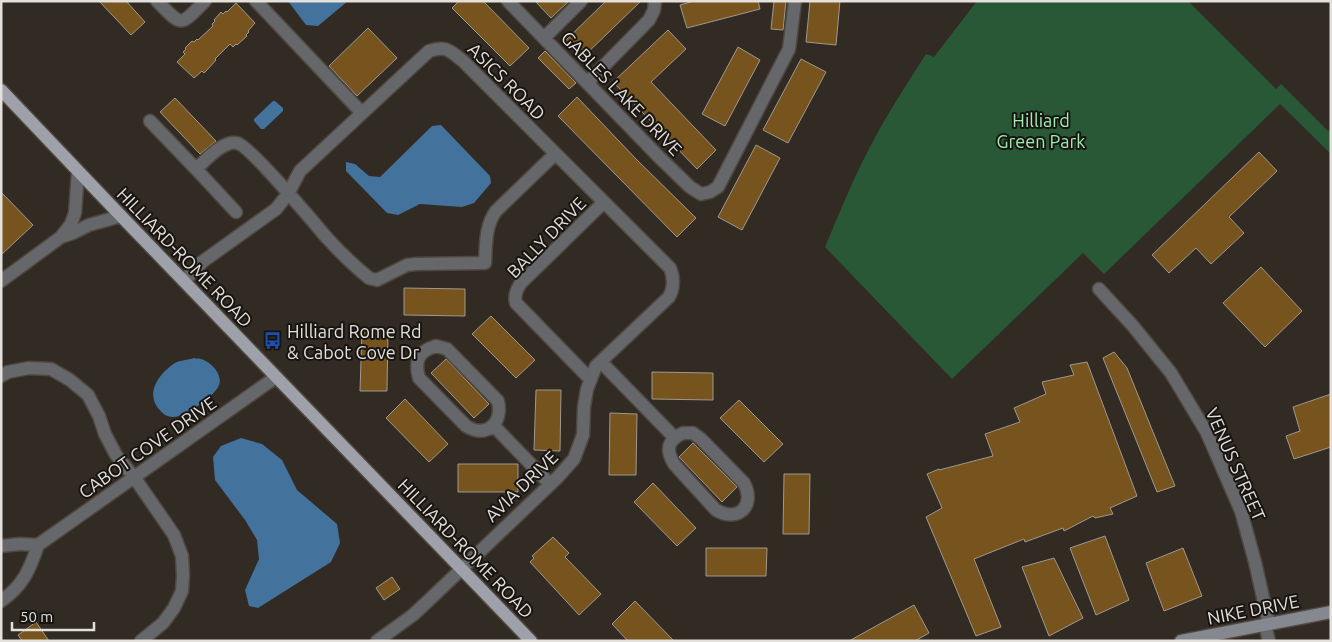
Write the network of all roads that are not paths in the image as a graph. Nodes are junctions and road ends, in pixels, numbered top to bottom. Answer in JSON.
{"nodes":[{"id":1,"x":157,"y":1,"type":"edge"},
{"id":2,"x":205,"y":1,"type":"edge"},
{"id":3,"x":256,"y":1,"type":"edge"},
{"id":4,"x":508,"y":1,"type":"edge"},
{"id":5,"x":581,"y":1,"type":"edge"},
{"id":6,"x":655,"y":1,"type":"edge"},
{"id":7,"x":795,"y":1,"type":"edge"},
{"id":8,"x":544,"y":38,"type":"junction"},
{"id":9,"x":587,"y":83,"type":"junction"},
{"id":10,"x":1,"y":90,"type":"edge"},
{"id":11,"x":362,"y":113,"type":"junction"},
{"id":12,"x":150,"y":121,"type":"dead end"},
{"id":13,"x":555,"y":154,"type":"junction"},
{"id":14,"x":196,"y":169,"type":"junction"},
{"id":15,"x":78,"y":172,"type":"junction"},
{"id":16,"x":288,"y":194,"type":"junction"},
{"id":17,"x":604,"y":202,"type":"junction"},
{"id":18,"x":236,"y":212,"type":"dead end"},
{"id":19,"x":121,"y":216,"type":"junction"},
{"id":20,"x":61,"y":237,"type":"junction"},
{"id":21,"x":1,"y":280,"type":"edge"},
{"id":22,"x":184,"y":281,"type":"junction"},
{"id":23,"x":1098,"y":289,"type":"dead end"},
{"id":24,"x":601,"y":362,"type":"junction"},
{"id":25,"x":1,"y":376,"type":"edge"},
{"id":26,"x":276,"y":377,"type":"junction"},
{"id":27,"x":590,"y":379,"type":"junction"},
{"id":28,"x":493,"y":426,"type":"junction"},
{"id":29,"x":674,"y":437,"type":"junction"},
{"id":30,"x":134,"y":477,"type":"junction"},
{"id":31,"x":550,"y":484,"type":"junction"},
{"id":32,"x":38,"y":545,"type":"junction"},
{"id":33,"x":1,"y":546,"type":"edge"},
{"id":34,"x":461,"y":568,"type":"junction"},
{"id":35,"x":1,"y":601,"type":"edge"},
{"id":36,"x":1331,"y":612,"type":"edge"},
{"id":37,"x":1267,"y":624,"type":"junction"},
{"id":38,"x":141,"y":641,"type":"edge"},
{"id":39,"x":376,"y":641,"type":"edge"},
{"id":40,"x":531,"y":641,"type":"edge"},
{"id":41,"x":1181,"y":641,"type":"edge"},
{"id":42,"x":1269,"y":641,"type":"edge"}],
"edges":[{"from":1,"to":2,"type":"street"},
{"from":3,"to":11,"type":"street"},
{"from":4,"to":8,"type":"street","name":"GABLES LAKE DRIVE"},
{"from":5,"to":8,"type":"street"},
{"from":6,"to":9,"type":"street"},
{"from":7,"to":9,"type":"street","name":"GABLES LAKE DRIVE"},
{"from":8,"to":9,"type":"street","name":"GABLES LAKE DRIVE"},
{"from":10,"to":15,"type":"main road","name":"HILLIARD-ROME ROAD"},
{"from":11,"to":13,"type":"street","name":"ASICS ROAD"},
{"from":11,"to":16,"type":"street","name":"ASICS ROAD"},
{"from":12,"to":14,"type":"street"},
{"from":13,"to":16,"type":"street"},
{"from":13,"to":17,"type":"street","name":"ASICS ROAD"},
{"from":14,"to":16,"type":"street"},
{"from":14,"to":18,"type":"street"},
{"from":15,"to":19,"type":"main road","name":"HILLIARD-ROME ROAD"},
{"from":15,"to":20,"type":"street"},
{"from":16,"to":22,"type":"street","name":"ASICS ROAD"},
{"from":17,"to":24,"type":"street","name":"ASICS ROAD"},
{"from":17,"to":27,"type":"street","name":"BALLY DRIVE"},
{"from":19,"to":20,"type":"street"},
{"from":19,"to":22,"type":"main road","name":"HILLIARD-ROME ROAD"},
{"from":20,"to":21,"type":"street"},
{"from":22,"to":26,"type":"main road","name":"HILLIARD-ROME ROAD"},
{"from":23,"to":37,"type":"street","name":"VENUS STREET"},
{"from":24,"to":27,"type":"street","name":"ASICS ROAD"},
{"from":24,"to":29,"type":"street"},
{"from":25,"to":30,"type":"street"},
{"from":26,"to":30,"type":"street","name":"CABOT COVE DRIVE"},
{"from":26,"to":34,"type":"main road","name":"HILLIARD-ROME ROAD"},
{"from":27,"to":31,"type":"street","name":"AVIA DRIVE"},
{"from":28,"to":28,"type":"street"},
{"from":28,"to":31,"type":"street"},
{"from":29,"to":29,"type":"street"},
{"from":30,"to":32,"type":"street","name":"CABOT COVE DRIVE"},
{"from":30,"to":38,"type":"street"},
{"from":31,"to":34,"type":"street","name":"AVIA DRIVE"},
{"from":32,"to":33,"type":"street"},
{"from":32,"to":35,"type":"street"},
{"from":34,"to":39,"type":"street","name":"AVIA DRIVE"},
{"from":34,"to":40,"type":"main road","name":"HILLIARD-ROME ROAD"},
{"from":36,"to":37,"type":"street","name":"NIKE DRIVE"},
{"from":37,"to":41,"type":"street","name":"NIKE DRIVE"},
{"from":37,"to":42,"type":"street","name":"VENUS STREET"}]}
